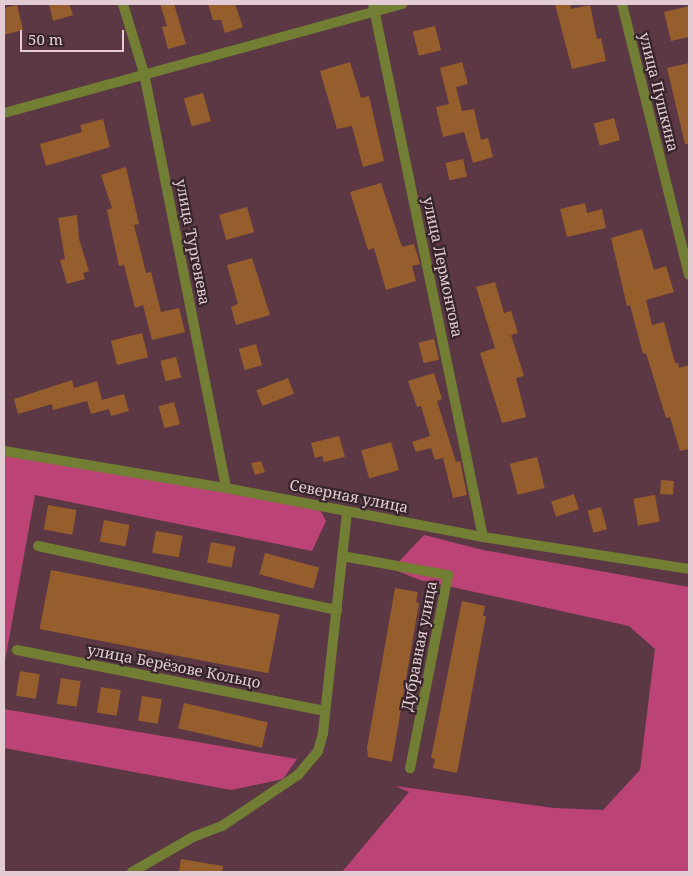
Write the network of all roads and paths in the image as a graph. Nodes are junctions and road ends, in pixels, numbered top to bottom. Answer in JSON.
{"nodes":[{"id":1,"x":124,"y":4,"type":"edge"},
{"id":2,"x":402,"y":4,"type":"edge"},
{"id":3,"x":622,"y":4,"type":"edge"},
{"id":4,"x":374,"y":7,"type":"edge"},
{"id":5,"x":144,"y":73,"type":"junction"},
{"id":6,"x":4,"y":113,"type":"edge"},
{"id":7,"x":689,"y":274,"type":"edge"},
{"id":8,"x":4,"y":451,"type":"edge"},
{"id":9,"x":226,"y":488,"type":"junction"},
{"id":10,"x":347,"y":511,"type":"junction"},
{"id":11,"x":483,"y":537,"type":"junction"},
{"id":12,"x":38,"y":546,"type":"dead end"},
{"id":13,"x":342,"y":556,"type":"junction"},
{"id":14,"x":689,"y":569,"type":"edge"},
{"id":15,"x":337,"y":610,"type":"junction"},
{"id":16,"x":17,"y":650,"type":"dead end"},
{"id":17,"x":325,"y":710,"type":"junction"},
{"id":18,"x":410,"y":768,"type":"dead end"},
{"id":19,"x":132,"y":872,"type":"edge"}],
"edges":[{"from":1,"to":5,"type":"street","name":"улица Тургенева"},
{"from":2,"to":4,"type":"street"},
{"from":3,"to":7,"type":"street","name":"улица Пушкина"},
{"from":4,"to":5,"type":"street"},
{"from":4,"to":11,"type":"street","name":"улица Лермонтова"},
{"from":5,"to":6,"type":"street"},
{"from":5,"to":9,"type":"street","name":"улица Тургенева"},
{"from":8,"to":9,"type":"street","name":"Северная улица"},
{"from":9,"to":10,"type":"street","name":"Северная улица"},
{"from":10,"to":11,"type":"street","name":"Северная улица"},
{"from":10,"to":13,"type":"street"},
{"from":11,"to":14,"type":"street","name":"Северная улица"},
{"from":12,"to":15,"type":"street"},
{"from":13,"to":15,"type":"street"},
{"from":13,"to":18,"type":"street","name":"Дубравная улица"},
{"from":15,"to":17,"type":"street"},
{"from":16,"to":17,"type":"street","name":"улица Берёзове Кольцо"},
{"from":17,"to":19,"type":"street"}]}
